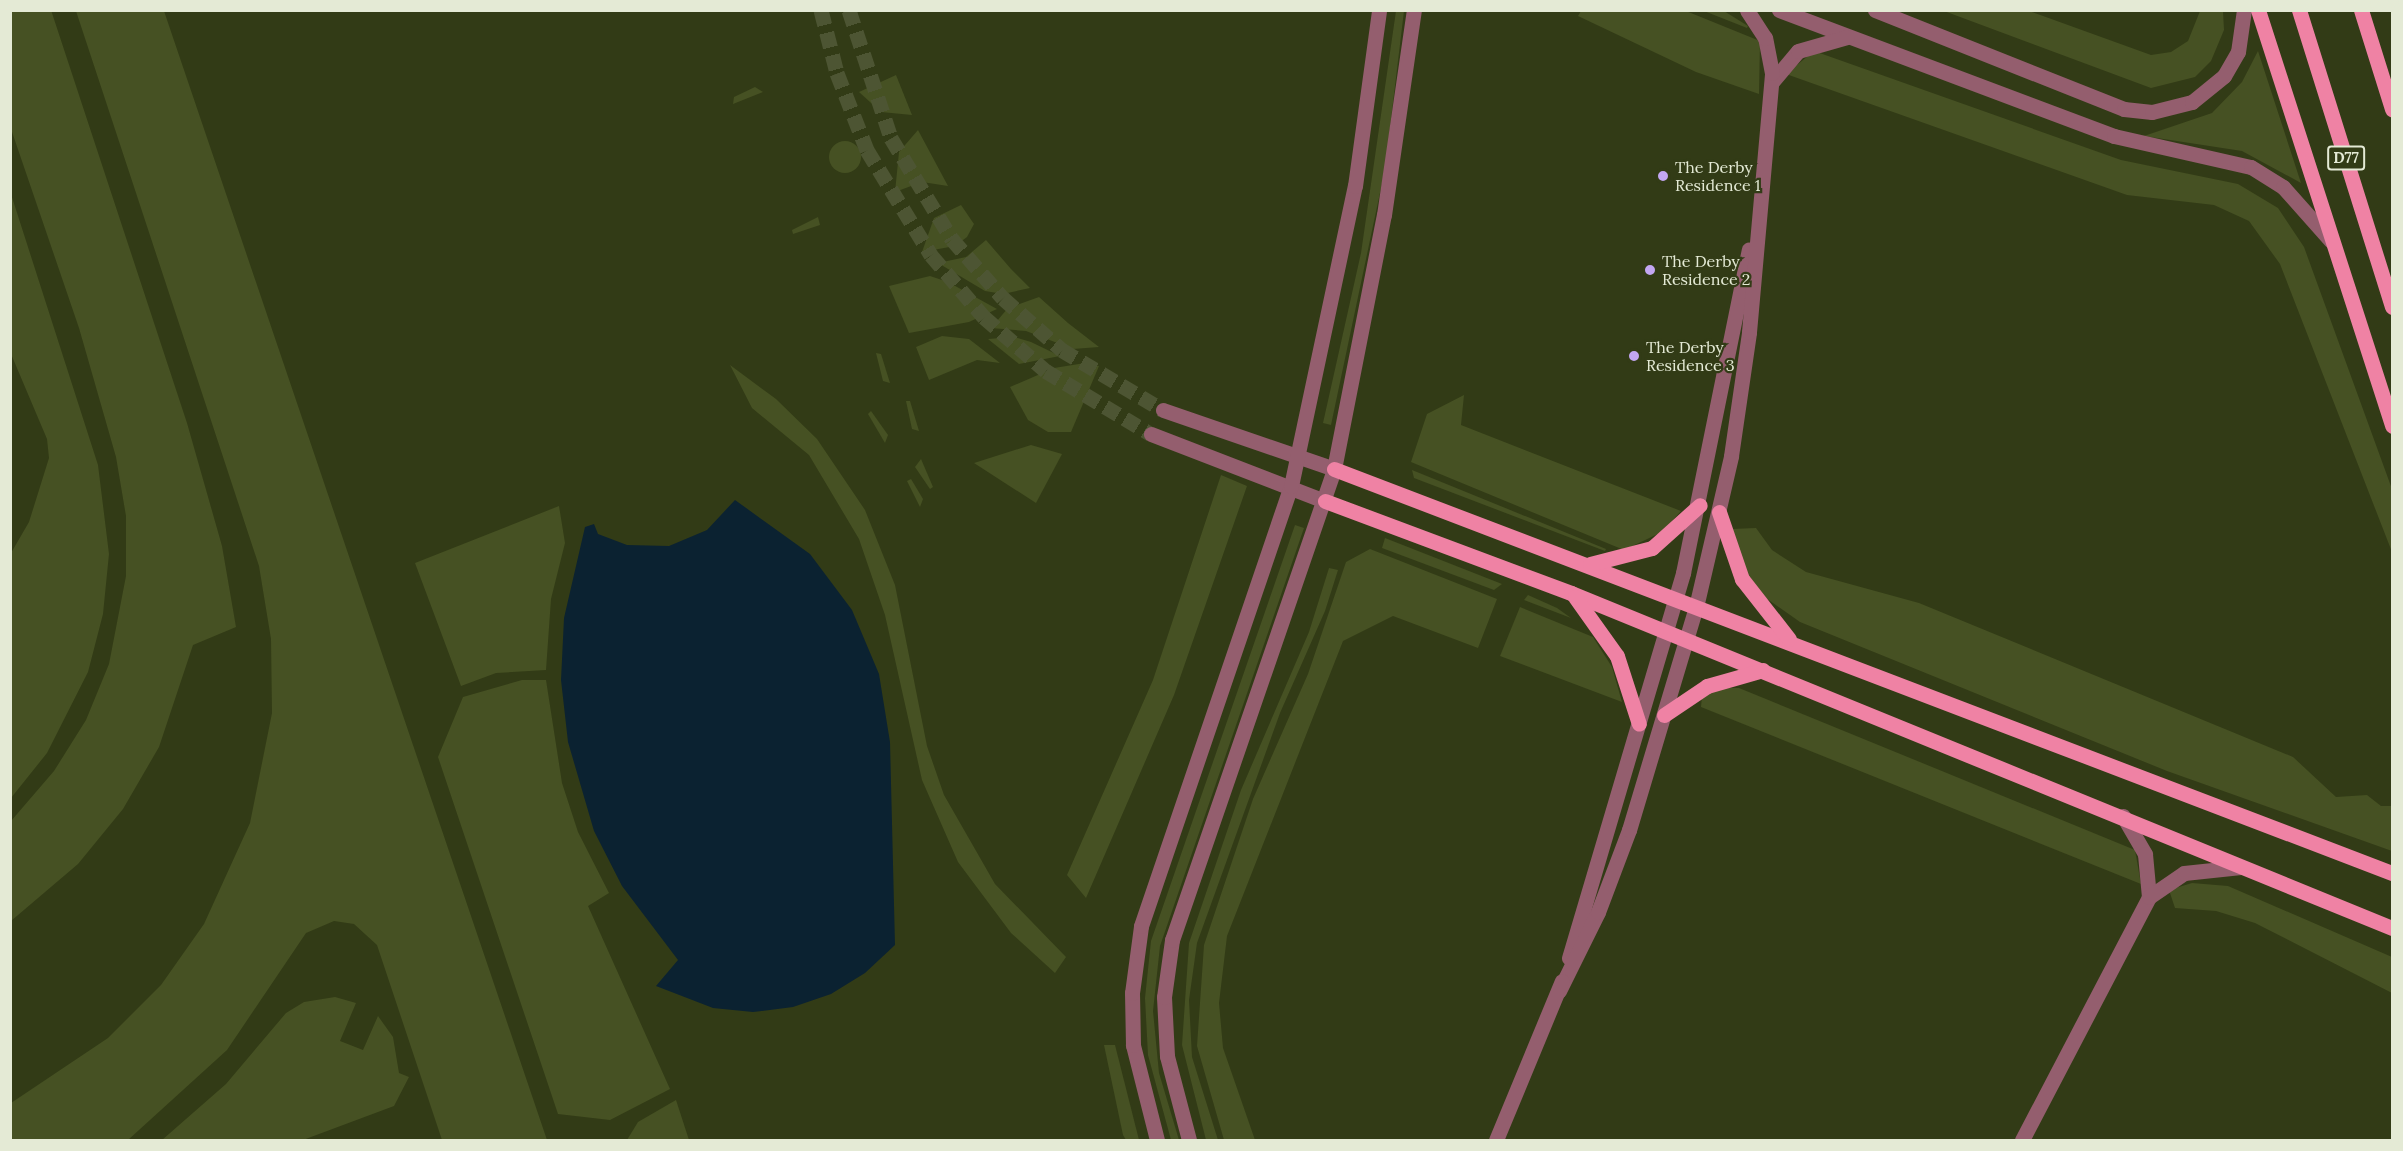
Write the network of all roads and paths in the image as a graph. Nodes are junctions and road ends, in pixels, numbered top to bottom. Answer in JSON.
{"nodes":[{"id":1,"x":1379,"y":10,"type":"edge"},
{"id":2,"x":1414,"y":10,"type":"edge"},
{"id":3,"x":1747,"y":10,"type":"edge"},
{"id":4,"x":1779,"y":10,"type":"edge"},
{"id":5,"x":1875,"y":10,"type":"edge"},
{"id":6,"x":2244,"y":10,"type":"edge"},
{"id":7,"x":2258,"y":10,"type":"edge"},
{"id":8,"x":2299,"y":10,"type":"edge"},
{"id":9,"x":2361,"y":10,"type":"edge"},
{"id":10,"x":1848,"y":37,"type":"junction"},
{"id":11,"x":1771,"y":85,"type":"junction"},
{"id":12,"x":2392,"y":109,"type":"edge"},
{"id":13,"x":1760,"y":206,"type":"junction"},
{"id":14,"x":2331,"y":241,"type":"junction"},
{"id":15,"x":2392,"y":307,"type":"edge"},
{"id":16,"x":1163,"y":410,"type":"tunnel mouth"},
{"id":17,"x":2392,"y":426,"type":"edge"},
{"id":18,"x":1151,"y":434,"type":"tunnel mouth"},
{"id":19,"x":1297,"y":458,"type":"junction"},
{"id":20,"x":1334,"y":469,"type":"junction"},
{"id":21,"x":1291,"y":486,"type":"junction"},
{"id":22,"x":1325,"y":501,"type":"junction"},
{"id":23,"x":1700,"y":505,"type":"junction"},
{"id":24,"x":1719,"y":512,"type":"junction"},
{"id":25,"x":1587,"y":565,"type":"junction"},
{"id":26,"x":1571,"y":593,"type":"junction"},
{"id":27,"x":1677,"y":599,"type":"junction"},
{"id":28,"x":1696,"y":607,"type":"junction"},
{"id":29,"x":1667,"y":632,"type":"junction"},
{"id":30,"x":1687,"y":639,"type":"junction"},
{"id":31,"x":1793,"y":643,"type":"junction"},
{"id":32,"x":1762,"y":670,"type":"junction"},
{"id":33,"x":1664,"y":715,"type":"junction"},
{"id":34,"x":1639,"y":724,"type":"junction"},
{"id":35,"x":2123,"y":816,"type":"junction"},
{"id":36,"x":2250,"y":868,"type":"junction"},
{"id":37,"x":2392,"y":873,"type":"edge"},
{"id":38,"x":2149,"y":897,"type":"junction"},
{"id":39,"x":2392,"y":928,"type":"edge"},
{"id":40,"x":1559,"y":991,"type":"junction"},
{"id":41,"x":1157,"y":1140,"type":"edge"},
{"id":42,"x":1190,"y":1140,"type":"edge"},
{"id":43,"x":1496,"y":1140,"type":"edge"},
{"id":44,"x":2022,"y":1140,"type":"edge"}],
"edges":[{"from":1,"to":19,"type":"street"},
{"from":2,"to":20,"type":"street"},
{"from":3,"to":11,"type":"street"},
{"from":4,"to":10,"type":"street"},
{"from":5,"to":6,"type":"street"},
{"from":7,"to":14,"type":"main road"},
{"from":8,"to":15,"type":"main road","number":"D77"},
{"from":9,"to":12,"type":"main road"},
{"from":10,"to":11,"type":"street"},
{"from":10,"to":14,"type":"street"},
{"from":11,"to":13,"type":"street"},
{"from":13,"to":23,"type":"street"},
{"from":13,"to":24,"type":"street"},
{"from":14,"to":17,"type":"main road"},
{"from":16,"to":19,"type":"street"},
{"from":18,"to":21,"type":"street"},
{"from":19,"to":20,"type":"street"},
{"from":19,"to":21,"type":"street"},
{"from":20,"to":22,"type":"street"},
{"from":20,"to":25,"type":"main road"},
{"from":21,"to":22,"type":"street"},
{"from":21,"to":41,"type":"street"},
{"from":22,"to":26,"type":"main road"},
{"from":22,"to":42,"type":"street"},
{"from":23,"to":25,"type":"main road"},
{"from":23,"to":27,"type":"street"},
{"from":24,"to":28,"type":"street"},
{"from":24,"to":31,"type":"main road"},
{"from":25,"to":27,"type":"main road"},
{"from":26,"to":29,"type":"main road"},
{"from":26,"to":34,"type":"main road"},
{"from":27,"to":28,"type":"main road"},
{"from":27,"to":29,"type":"street"},
{"from":28,"to":30,"type":"street"},
{"from":28,"to":31,"type":"main road"},
{"from":29,"to":30,"type":"main road"},
{"from":29,"to":34,"type":"street"},
{"from":30,"to":32,"type":"main road"},
{"from":30,"to":33,"type":"street"},
{"from":31,"to":37,"type":"main road"},
{"from":32,"to":33,"type":"main road"},
{"from":32,"to":35,"type":"main road"},
{"from":33,"to":40,"type":"street"},
{"from":34,"to":40,"type":"street"},
{"from":35,"to":36,"type":"main road"},
{"from":35,"to":38,"type":"street"},
{"from":36,"to":38,"type":"street"},
{"from":36,"to":39,"type":"main road"},
{"from":38,"to":44,"type":"street"},
{"from":40,"to":43,"type":"street"}]}
